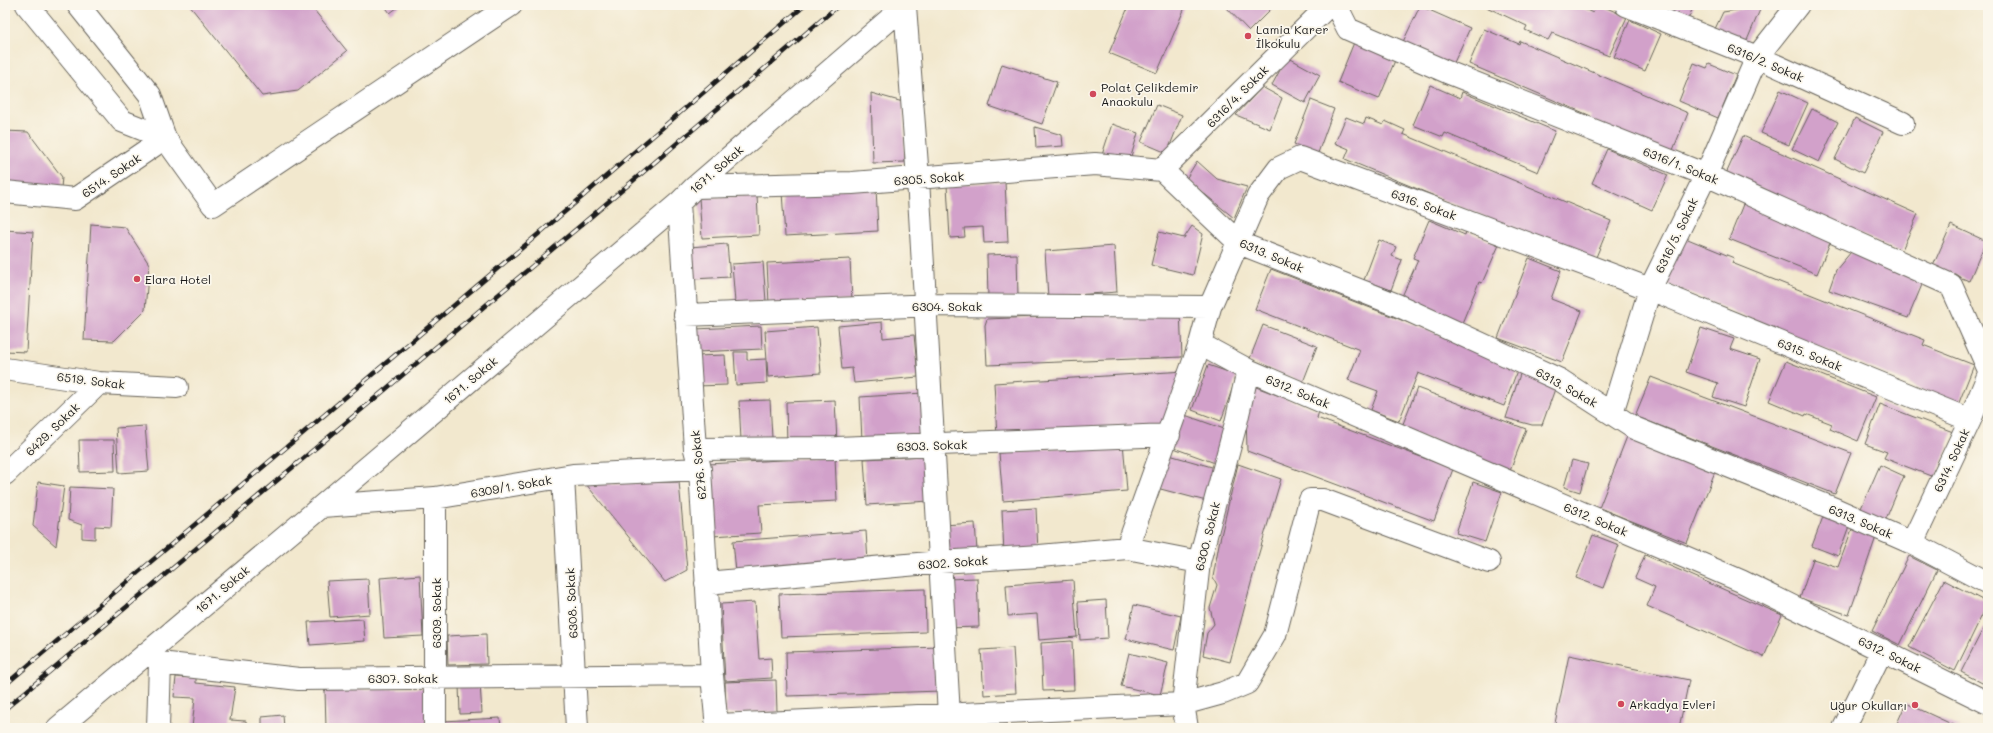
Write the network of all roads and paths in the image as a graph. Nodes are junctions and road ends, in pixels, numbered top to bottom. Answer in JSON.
{"nodes":[{"id":1,"x":27,"y":5,"type":"edge"},
{"id":2,"x":78,"y":5,"type":"edge"},
{"id":3,"x":512,"y":5,"type":"edge"},
{"id":4,"x":1329,"y":5,"type":"edge"},
{"id":5,"x":1336,"y":5,"type":"edge"},
{"id":6,"x":1626,"y":5,"type":"edge"},
{"id":7,"x":1798,"y":5,"type":"edge"},
{"id":8,"x":905,"y":6,"type":"edge"},
{"id":9,"x":1757,"y":57,"type":"junction"},
{"id":10,"x":1904,"y":123,"type":"dead end"},
{"id":11,"x":165,"y":138,"type":"junction"},
{"id":12,"x":1162,"y":170,"type":"junction"},
{"id":13,"x":1706,"y":174,"type":"junction"},
{"id":14,"x":918,"y":179,"type":"junction"},
{"id":15,"x":695,"y":187,"type":"junction"},
{"id":16,"x":5,"y":192,"type":"edge"},
{"id":17,"x":679,"y":202,"type":"junction"},
{"id":18,"x":1239,"y":243,"type":"junction"},
{"id":19,"x":1650,"y":289,"type":"junction"},
{"id":20,"x":925,"y":305,"type":"junction"},
{"id":21,"x":1210,"y":307,"type":"junction"},
{"id":22,"x":685,"y":316,"type":"junction"},
{"id":23,"x":1200,"y":344,"type":"junction"},
{"id":24,"x":5,"y":368,"type":"edge"},
{"id":25,"x":1988,"y":368,"type":"edge"},
{"id":26,"x":1248,"y":370,"type":"junction"},
{"id":27,"x":1988,"y":376,"type":"edge"},
{"id":28,"x":99,"y":383,"type":"junction"},
{"id":29,"x":177,"y":387,"type":"dead end"},
{"id":30,"x":1612,"y":413,"type":"junction"},
{"id":31,"x":1970,"y":420,"type":"junction"},
{"id":32,"x":1168,"y":435,"type":"junction"},
{"id":33,"x":933,"y":445,"type":"junction"},
{"id":34,"x":698,"y":459,"type":"junction"},
{"id":35,"x":5,"y":474,"type":"edge"},
{"id":36,"x":563,"y":477,"type":"junction"},
{"id":37,"x":435,"y":498,"type":"junction"},
{"id":38,"x":322,"y":506,"type":"junction"},
{"id":39,"x":1912,"y":543,"type":"junction"},
{"id":40,"x":1127,"y":548,"type":"junction"},
{"id":41,"x":940,"y":562,"type":"junction"},
{"id":42,"x":1199,"y":562,"type":"junction"},
{"id":43,"x":1489,"y":562,"type":"dead end"},
{"id":44,"x":706,"y":583,"type":"junction"},
{"id":45,"x":1988,"y":583,"type":"edge"},
{"id":46,"x":1882,"y":650,"type":"junction"},
{"id":47,"x":712,"y":675,"type":"junction"},
{"id":48,"x":575,"y":677,"type":"junction"},
{"id":49,"x":435,"y":678,"type":"junction"},
{"id":50,"x":1988,"y":703,"type":"edge"},
{"id":51,"x":1183,"y":704,"type":"junction"},
{"id":52,"x":949,"y":715,"type":"junction"},
{"id":53,"x":717,"y":726,"type":"edge"},
{"id":54,"x":58,"y":728,"type":"edge"},
{"id":55,"x":158,"y":728,"type":"edge"},
{"id":56,"x":436,"y":728,"type":"edge"},
{"id":57,"x":577,"y":728,"type":"edge"},
{"id":58,"x":1187,"y":728,"type":"edge"},
{"id":59,"x":1844,"y":728,"type":"edge"}],
"edges":[{"from":1,"to":11,"type":"street"},
{"from":2,"to":11,"type":"street"},
{"from":3,"to":11,"type":"street"},
{"from":4,"to":12,"type":"street","name":"6316/4. Sokak"},
{"from":5,"to":13,"type":"street","name":"6316/1. Sokak"},
{"from":6,"to":9,"type":"street","name":"6316/2. Sokak"},
{"from":7,"to":9,"type":"street","name":"6316/5. Sokak"},
{"from":8,"to":14,"type":"street"},
{"from":8,"to":15,"type":"street","name":"1671. Sokak"},
{"from":9,"to":10,"type":"street","name":"6316/2. Sokak"},
{"from":9,"to":13,"type":"street","name":"6316/5. Sokak"},
{"from":11,"to":16,"type":"street","name":"6514. Sokak"},
{"from":12,"to":14,"type":"street","name":"6305. Sokak"},
{"from":12,"to":18,"type":"street","name":"6313. Sokak"},
{"from":13,"to":19,"type":"street","name":"6316/5. Sokak"},
{"from":13,"to":25,"type":"street","name":"6316/1. Sokak"},
{"from":14,"to":15,"type":"street","name":"6305. Sokak"},
{"from":14,"to":20,"type":"street"},
{"from":15,"to":17,"type":"street","name":"1671. Sokak"},
{"from":17,"to":22,"type":"street","name":"6276. Sokak"},
{"from":17,"to":38,"type":"street","name":"1671. Sokak"},
{"from":18,"to":19,"type":"street","name":"6316. Sokak"},
{"from":18,"to":21,"type":"street","name":"6316. Sokak"},
{"from":18,"to":30,"type":"street","name":"6313. Sokak"},
{"from":19,"to":30,"type":"street","name":"6316/5. Sokak"},
{"from":19,"to":31,"type":"street","name":"6315. Sokak"},
{"from":20,"to":21,"type":"street","name":"6304. Sokak"},
{"from":20,"to":22,"type":"street","name":"6304. Sokak"},
{"from":20,"to":33,"type":"street"},
{"from":21,"to":23,"type":"street","name":"6316. Sokak"},
{"from":22,"to":34,"type":"street","name":"6276. Sokak"},
{"from":23,"to":26,"type":"street","name":"6312. Sokak"},
{"from":23,"to":32,"type":"street","name":"6316. Sokak"},
{"from":24,"to":28,"type":"street","name":"6519. Sokak"},
{"from":26,"to":42,"type":"street","name":"6300. Sokak"},
{"from":26,"to":46,"type":"street","name":"6312. Sokak"},
{"from":27,"to":31,"type":"street","name":"6314. Sokak"},
{"from":28,"to":29,"type":"street","name":"6519. Sokak"},
{"from":28,"to":35,"type":"street","name":"6429. Sokak"},
{"from":30,"to":39,"type":"street","name":"6313. Sokak"},
{"from":31,"to":39,"type":"street","name":"6314. Sokak"},
{"from":32,"to":33,"type":"street","name":"6303. Sokak"},
{"from":32,"to":40,"type":"street","name":"6316. Sokak"},
{"from":33,"to":34,"type":"street","name":"6303. Sokak"},
{"from":33,"to":41,"type":"street"},
{"from":34,"to":36,"type":"street","name":"6309/1. Sokak"},
{"from":34,"to":44,"type":"street","name":"6276. Sokak"},
{"from":36,"to":37,"type":"street","name":"6309/1. Sokak"},
{"from":36,"to":48,"type":"street","name":"6308. Sokak"},
{"from":37,"to":38,"type":"street","name":"6309/1. Sokak"},
{"from":37,"to":49,"type":"street","name":"6309. Sokak"},
{"from":38,"to":54,"type":"street","name":"1671. Sokak"},
{"from":39,"to":45,"type":"street","name":"6313. Sokak"},
{"from":40,"to":41,"type":"street","name":"6302. Sokak"},
{"from":40,"to":42,"type":"street","name":"6302. Sokak"},
{"from":41,"to":44,"type":"street","name":"6302. Sokak"},
{"from":41,"to":52,"type":"street"},
{"from":42,"to":51,"type":"street","name":"6300. Sokak"},
{"from":43,"to":51,"type":"street"},
{"from":44,"to":47,"type":"street","name":"6276. Sokak"},
{"from":46,"to":50,"type":"street","name":"6312. Sokak"},
{"from":46,"to":59,"type":"street"},
{"from":47,"to":48,"type":"street","name":"6307. Sokak"},
{"from":47,"to":53,"type":"street","name":"6276. Sokak"},
{"from":48,"to":49,"type":"street","name":"6307. Sokak"},
{"from":48,"to":57,"type":"street","name":"6308. Sokak"},
{"from":49,"to":55,"type":"street","name":"6307. Sokak"},
{"from":49,"to":56,"type":"street","name":"6309. Sokak"},
{"from":51,"to":52,"type":"street"},
{"from":51,"to":58,"type":"street","name":"6300. Sokak"},
{"from":52,"to":53,"type":"street"}]}
